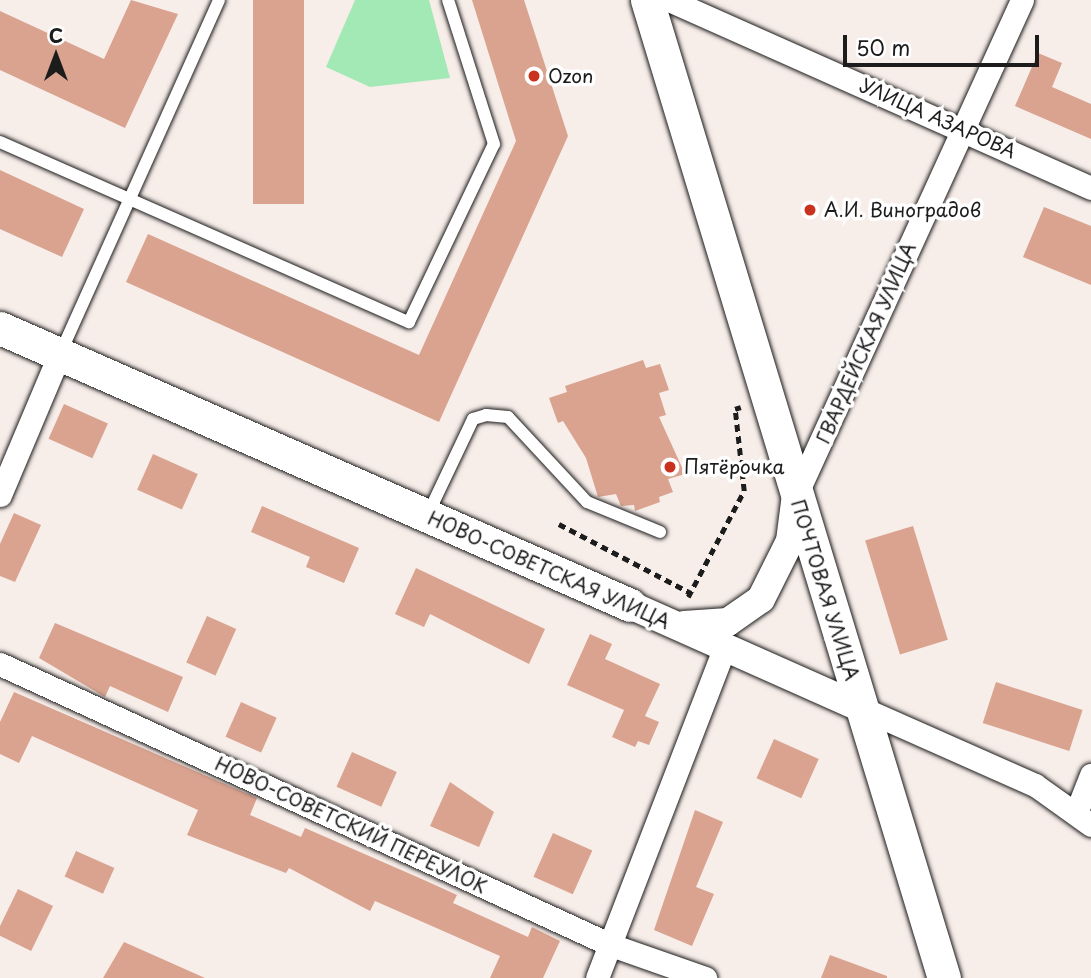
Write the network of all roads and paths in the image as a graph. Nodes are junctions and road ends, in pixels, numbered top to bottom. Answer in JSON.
{"nodes":[{"id":1,"x":219,"y":0,"type":"edge"},
{"id":2,"x":447,"y":0,"type":"edge"},
{"id":3,"x":647,"y":0,"type":"edge"},
{"id":4,"x":669,"y":0,"type":"edge"},
{"id":5,"x":1021,"y":0,"type":"edge"},
{"id":6,"x":964,"y":128,"type":"junction"},
{"id":7,"x":0,"y":142,"type":"edge"},
{"id":8,"x":1091,"y":188,"type":"edge"},
{"id":9,"x":125,"y":199,"type":"junction"},
{"id":10,"x":0,"y":328,"type":"edge"},
{"id":11,"x":60,"y":355,"type":"junction"},
{"id":12,"x":771,"y":397,"type":"junction"},
{"id":13,"x":0,"y":495,"type":"edge"},
{"id":14,"x":796,"y":495,"type":"junction"},
{"id":15,"x":427,"y":516,"type":"junction"},
{"id":16,"x":559,"y":524,"type":"dead end"},
{"id":17,"x":660,"y":532,"type":"dead end"},
{"id":18,"x":691,"y":593,"type":"junction"},
{"id":19,"x":630,"y":605,"type":"joint"},
{"id":20,"x":674,"y":625,"type":"junction"},
{"id":21,"x":725,"y":647,"type":"junction"},
{"id":22,"x":0,"y":664,"type":"edge"},
{"id":23,"x":861,"y":708,"type":"junction"},
{"id":24,"x":1091,"y":775,"type":"edge"},
{"id":25,"x":1083,"y":819,"type":"edge"},
{"id":26,"x":611,"y":944,"type":"junction"},
{"id":27,"x":597,"y":978,"type":"edge"},
{"id":28,"x":705,"y":978,"type":"edge"},
{"id":29,"x":944,"y":978,"type":"edge"}],
"edges":[{"from":1,"to":9,"type":"lane"},
{"from":2,"to":9,"type":"lane"},
{"from":3,"to":12,"type":"main road","name":"ПОЧТОВАЯ УЛИЦА"},
{"from":4,"to":6,"type":"street","name":"УЛИЦА АЗАРОВА"},
{"from":5,"to":6,"type":"street","name":"ГВАРДЕЙСКАЯ УЛИЦА"},
{"from":6,"to":8,"type":"street","name":"УЛИЦА АЗАРОВА"},
{"from":6,"to":14,"type":"street","name":"ГВАРДЕЙСКАЯ УЛИЦА"},
{"from":7,"to":9,"type":"lane"},
{"from":9,"to":11,"type":"lane"},
{"from":10,"to":11,"type":"main road","name":"НОВО-СОВЕТСКАЯ УЛИЦА"},
{"from":11,"to":13,"type":"street"},
{"from":11,"to":15,"type":"main road","name":"НОВО-СОВЕТСКАЯ УЛИЦА"},
{"from":12,"to":14,"type":"main road","name":"ПОЧТОВАЯ УЛИЦА"},
{"from":12,"to":18,"type":"path"},
{"from":14,"to":20,"type":"street"},
{"from":14,"to":23,"type":"main road","name":"ПОЧТОВАЯ УЛИЦА"},
{"from":15,"to":17,"type":"lane"},
{"from":15,"to":19,"type":"main road","name":"НОВО-СОВЕТСКАЯ УЛИЦА"},
{"from":16,"to":18,"type":"path"},
{"from":18,"to":20,"type":"path"},
{"from":19,"to":20,"type":"street","name":"НОВО-СОВЕТСКАЯ УЛИЦА"},
{"from":20,"to":21,"type":"street","name":"НОВО-СОВЕТСКАЯ УЛИЦА"},
{"from":21,"to":23,"type":"street","name":"НОВО-СОВЕТСКАЯ УЛИЦА"},
{"from":21,"to":26,"type":"street"},
{"from":22,"to":26,"type":"street","name":"НОВО-СОВЕТСКИЙ ПЕРЕУЛОК"},
{"from":23,"to":25,"type":"street","name":"НОВО-СОВЕТСКАЯ УЛИЦА"},
{"from":23,"to":29,"type":"main road","name":"ПОЧТОВАЯ УЛИЦА"},
{"from":24,"to":25,"type":"street"},
{"from":26,"to":27,"type":"street"},
{"from":26,"to":28,"type":"street","name":"НОВО-СОВЕТСКИЙ ПЕРЕУЛОК"}]}
